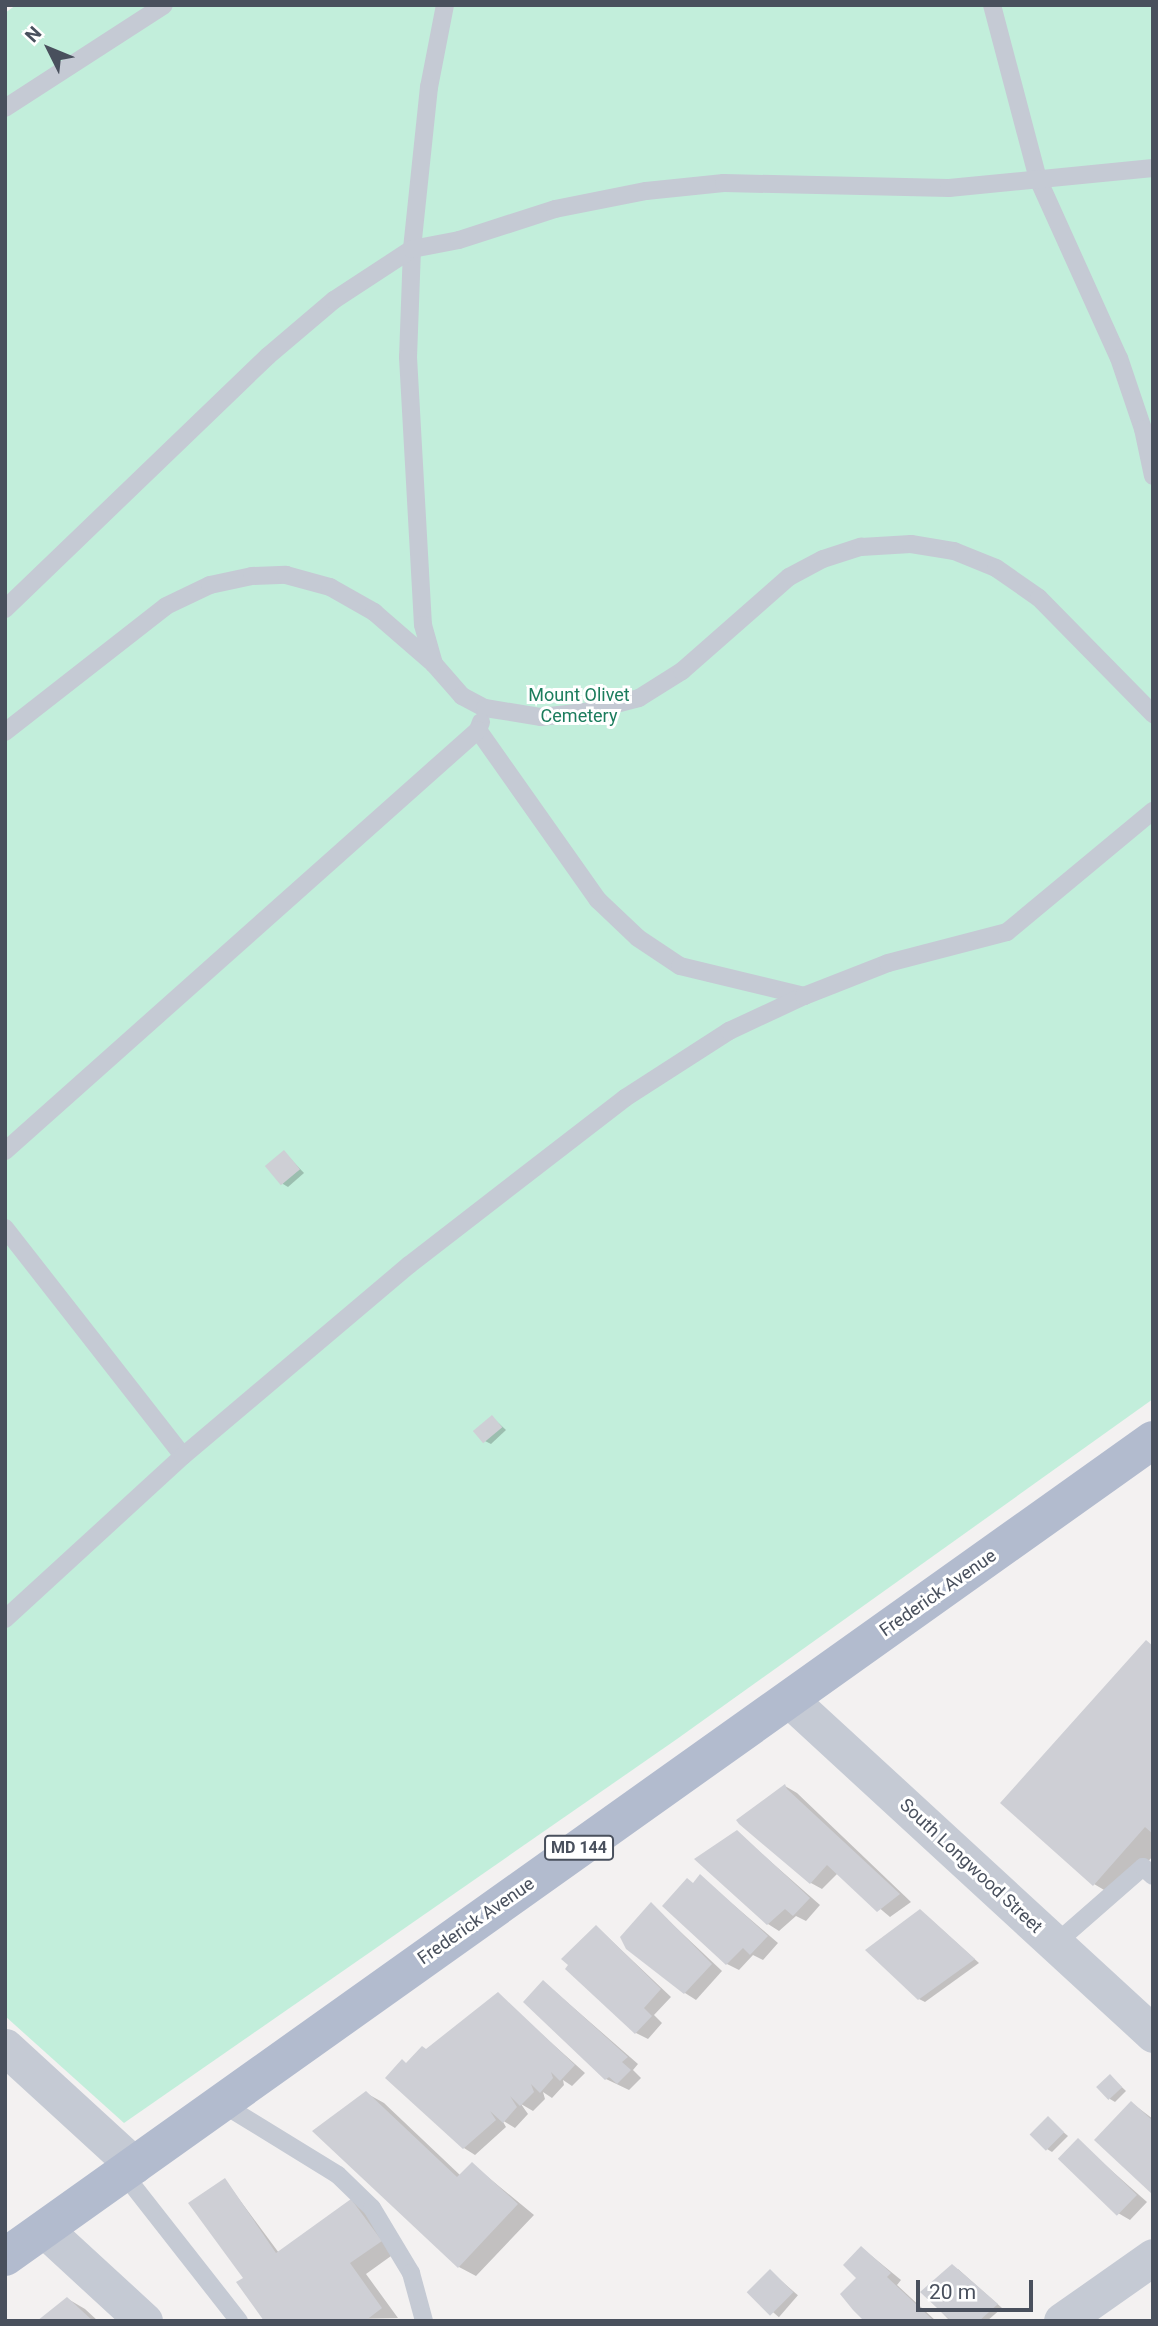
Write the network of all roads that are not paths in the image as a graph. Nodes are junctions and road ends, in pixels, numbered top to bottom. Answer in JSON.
{"nodes":[{"id":1,"x":164,"y":5,"type":"edge"},
{"id":2,"x":445,"y":5,"type":"edge"},
{"id":3,"x":992,"y":5,"type":"edge"},
{"id":4,"x":5,"y":108,"type":"edge"},
{"id":5,"x":1153,"y":168,"type":"edge"},
{"id":6,"x":1038,"y":179,"type":"junction"},
{"id":7,"x":412,"y":249,"type":"junction"},
{"id":8,"x":1153,"y":476,"type":"edge"},
{"id":9,"x":5,"y":609,"type":"edge"},
{"id":10,"x":434,"y":664,"type":"junction"},
{"id":11,"x":485,"y":708,"type":"junction"},
{"id":12,"x":1153,"y":713,"type":"edge"},
{"id":13,"x":478,"y":730,"type":"junction"},
{"id":14,"x":5,"y":732,"type":"edge"},
{"id":15,"x":1153,"y":811,"type":"edge"},
{"id":16,"x":804,"y":996,"type":"junction"},
{"id":17,"x":5,"y":1151,"type":"edge"},
{"id":18,"x":5,"y":1228,"type":"edge"},
{"id":19,"x":1153,"y":1440,"type":"edge"},
{"id":20,"x":183,"y":1456,"type":"junction"},
{"id":21,"x":5,"y":1619,"type":"edge"},
{"id":22,"x":789,"y":1699,"type":"junction"},
{"id":23,"x":1153,"y":1876,"type":"edge"},
{"id":24,"x":1055,"y":1944,"type":"junction"},
{"id":25,"x":1153,"y":2034,"type":"edge"},
{"id":26,"x":5,"y":2047,"type":"edge"},
{"id":27,"x":221,"y":2103,"type":"junction"},
{"id":28,"x":128,"y":2169,"type":"junction"},
{"id":29,"x":44,"y":2229,"type":"junction"},
{"id":30,"x":5,"y":2257,"type":"edge"},
{"id":31,"x":1153,"y":2258,"type":"edge"},
{"id":32,"x":144,"y":2321,"type":"edge"},
{"id":33,"x":239,"y":2321,"type":"edge"},
{"id":34,"x":424,"y":2321,"type":"edge"},
{"id":35,"x":1062,"y":2321,"type":"edge"}],
"edges":[{"from":1,"to":4,"type":"lane"},
{"from":2,"to":7,"type":"lane"},
{"from":3,"to":6,"type":"lane"},
{"from":5,"to":6,"type":"lane"},
{"from":6,"to":7,"type":"lane"},
{"from":6,"to":8,"type":"lane"},
{"from":7,"to":9,"type":"lane"},
{"from":7,"to":10,"type":"lane"},
{"from":10,"to":11,"type":"lane"},
{"from":10,"to":14,"type":"lane"},
{"from":11,"to":12,"type":"lane"},
{"from":11,"to":13,"type":"lane"},
{"from":13,"to":16,"type":"lane"},
{"from":13,"to":17,"type":"lane"},
{"from":15,"to":16,"type":"lane"},
{"from":16,"to":20,"type":"lane"},
{"from":18,"to":20,"type":"lane"},
{"from":19,"to":22,"type":"main road","name":"Frederick Avenue","number":"MD 144"},
{"from":20,"to":21,"type":"lane"},
{"from":22,"to":24,"type":"street","name":"South Longwood Street"},
{"from":22,"to":27,"type":"main road","name":"Frederick Avenue","number":"MD 144"},
{"from":23,"to":24,"type":"lane"},
{"from":24,"to":25,"type":"street","name":"South Longwood Street"},
{"from":26,"to":28,"type":"street"},
{"from":27,"to":28,"type":"main road","name":"Frederick Avenue","number":"MD 144"},
{"from":27,"to":34,"type":"lane"},
{"from":28,"to":29,"type":"main road","name":"Frederick Avenue","number":"MD 144"},
{"from":28,"to":33,"type":"lane"},
{"from":29,"to":30,"type":"main road","name":"Frederick Avenue","number":"MD 144"},
{"from":29,"to":32,"type":"street"},
{"from":31,"to":35,"type":"street"}]}
